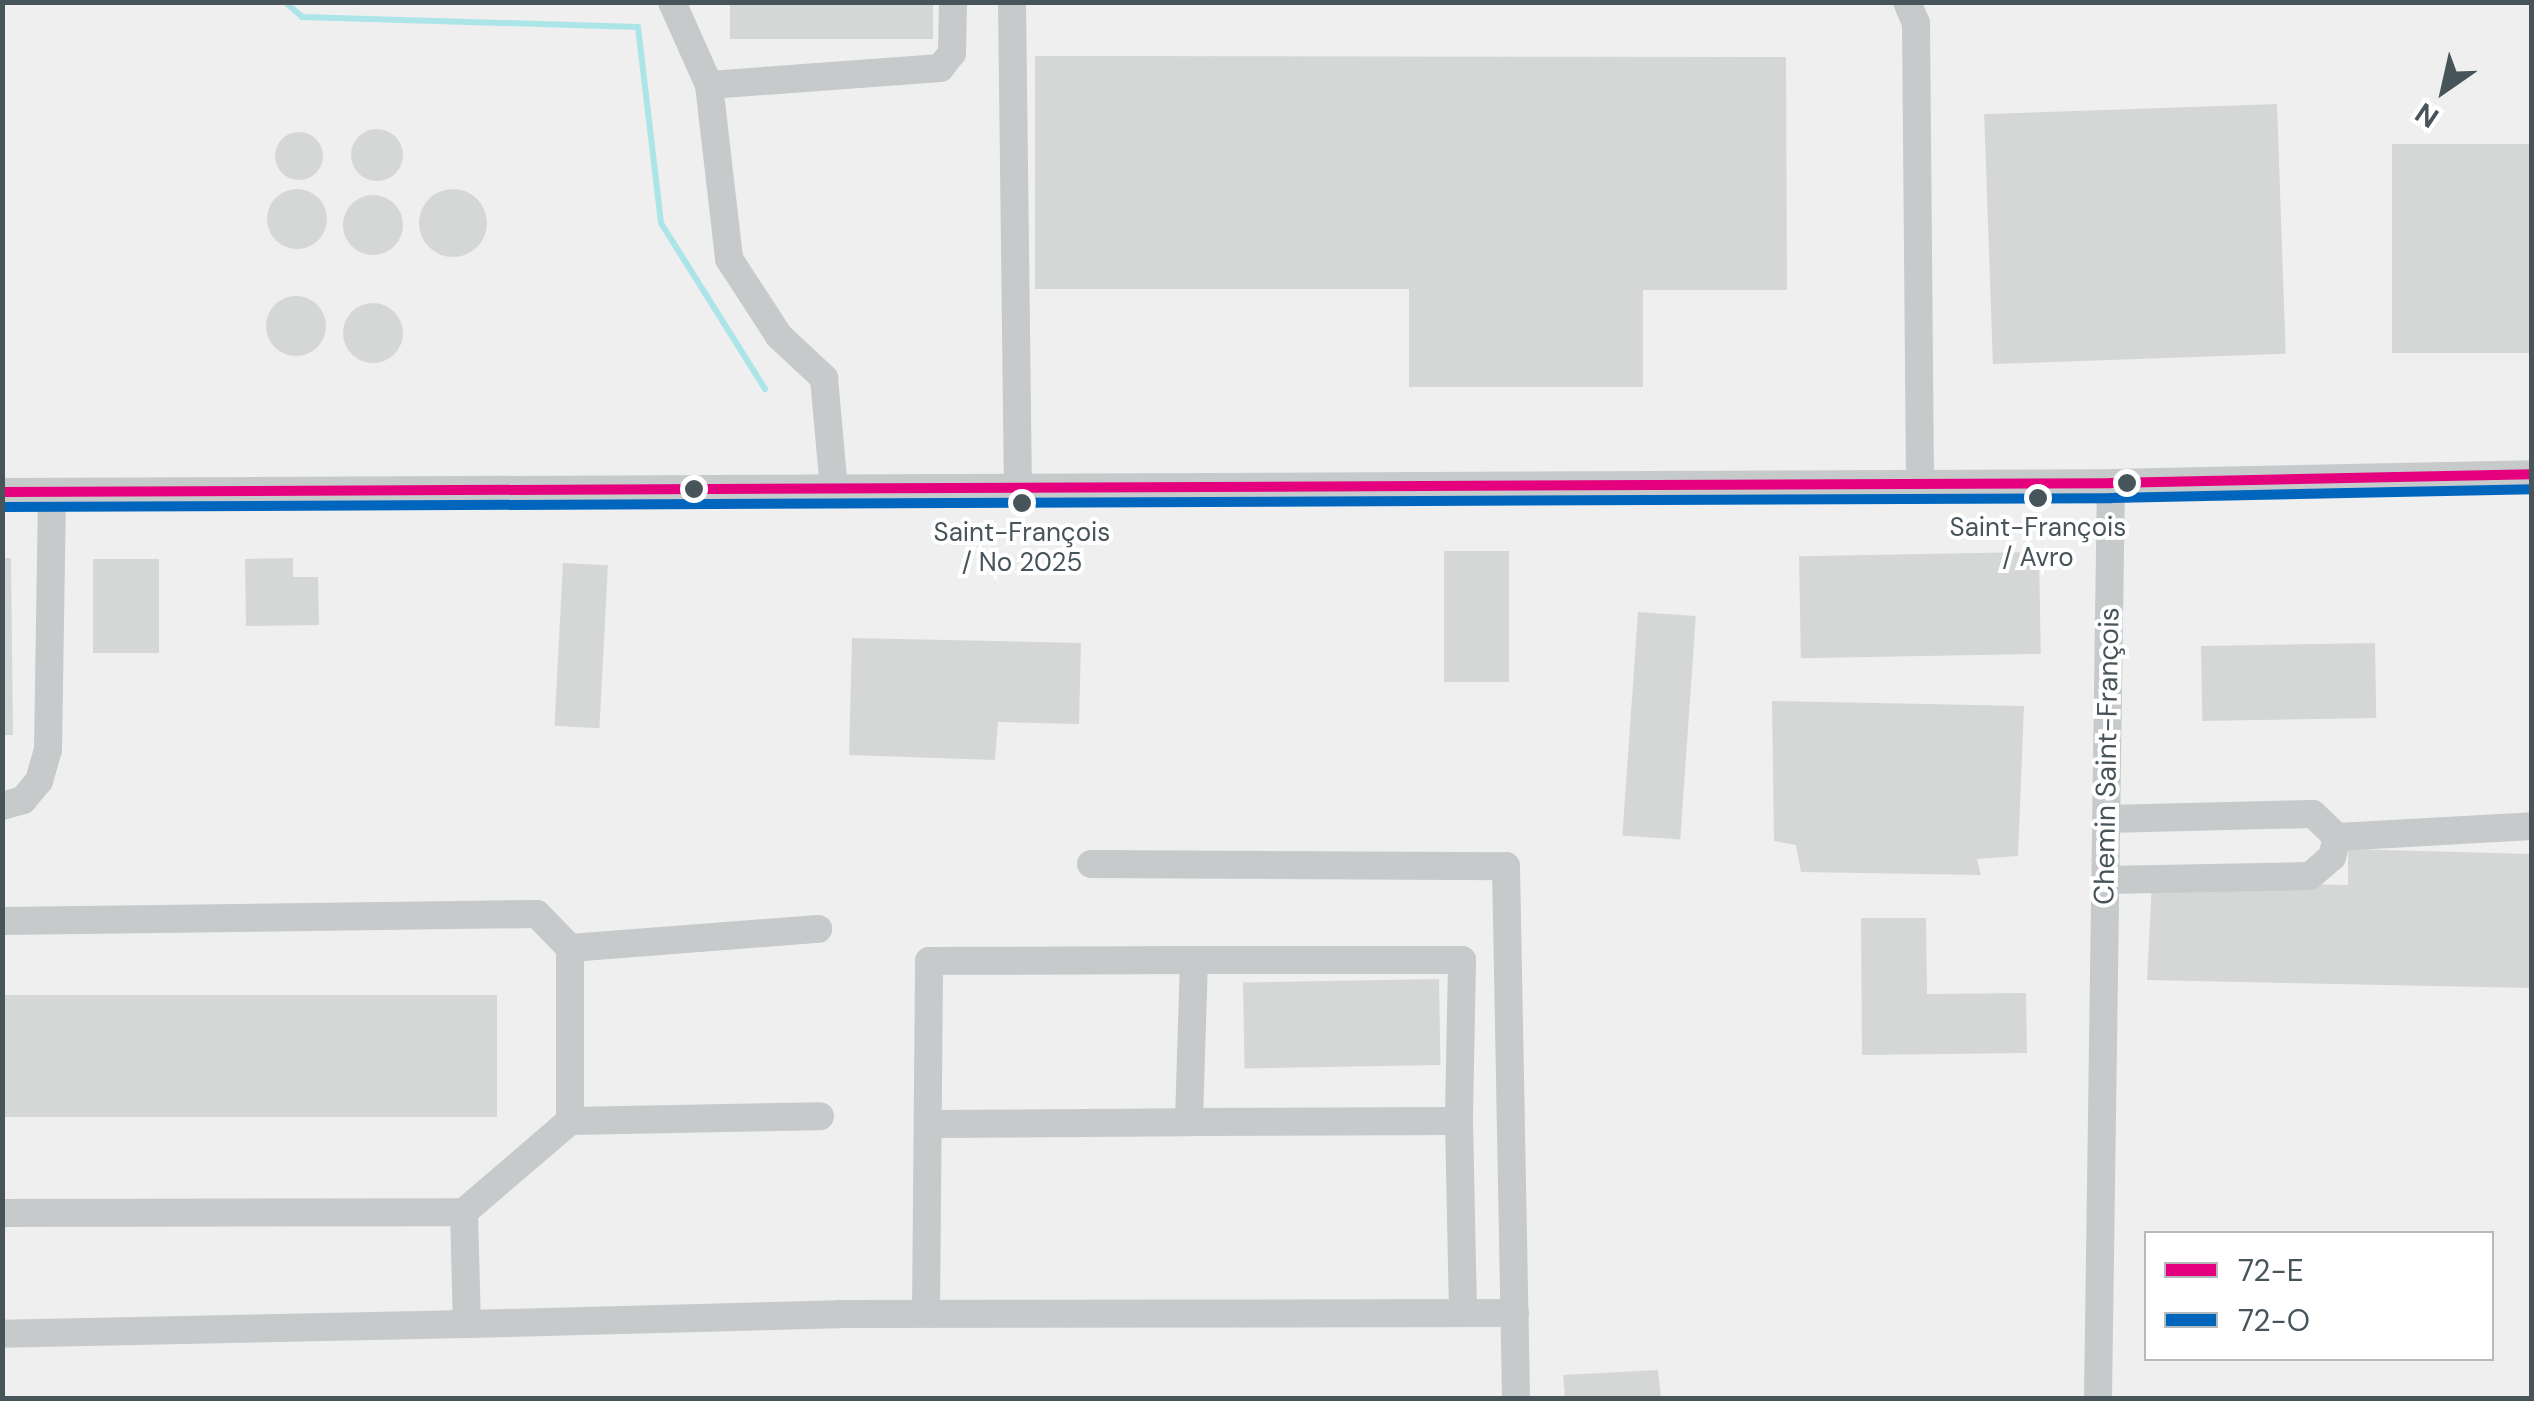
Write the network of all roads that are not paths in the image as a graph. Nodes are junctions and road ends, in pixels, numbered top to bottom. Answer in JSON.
{"nodes":[{"id":1,"x":672,"y":2,"type":"edge"},
{"id":2,"x":953,"y":2,"type":"edge"},
{"id":3,"x":1012,"y":2,"type":"edge"},
{"id":4,"x":1907,"y":2,"type":"edge"},
{"id":5,"x":709,"y":85,"type":"junction"},
{"id":6,"x":2532,"y":474,"type":"edge"},
{"id":7,"x":2112,"y":483,"type":"junction"},
{"id":8,"x":1920,"y":484,"type":"junction"},
{"id":9,"x":1018,"y":488,"type":"junction"},
{"id":10,"x":834,"y":489,"type":"junction"},
{"id":11,"x":2,"y":492,"type":"edge"},
{"id":12,"x":52,"y":492,"type":"junction"},
{"id":13,"x":2,"y":806,"type":"edge"},
{"id":14,"x":2106,"y":819,"type":"junction"},
{"id":15,"x":2532,"y":826,"type":"edge"},
{"id":16,"x":2336,"y":836,"type":"junction"},
{"id":17,"x":1091,"y":864,"type":"dead end"},
{"id":18,"x":2106,"y":880,"type":"junction"},
{"id":19,"x":2,"y":922,"type":"edge"},
{"id":20,"x":818,"y":929,"type":"dead end"},
{"id":21,"x":570,"y":948,"type":"junction"},
{"id":22,"x":1194,"y":960,"type":"junction"},
{"id":23,"x":820,"y":1116,"type":"dead end"},
{"id":24,"x":570,"y":1121,"type":"junction"},
{"id":25,"x":1459,"y":1121,"type":"junction"},
{"id":26,"x":1189,"y":1122,"type":"junction"},
{"id":27,"x":929,"y":1124,"type":"junction"},
{"id":28,"x":2,"y":1212,"type":"edge"},
{"id":29,"x":464,"y":1212,"type":"junction"},
{"id":30,"x":1463,"y":1312,"type":"junction"},
{"id":31,"x":1514,"y":1312,"type":"junction"},
{"id":32,"x":926,"y":1314,"type":"junction"},
{"id":33,"x":466,"y":1324,"type":"junction"},
{"id":34,"x":2,"y":1334,"type":"edge"},
{"id":35,"x":1516,"y":1398,"type":"edge"},
{"id":36,"x":2098,"y":1398,"type":"edge"}],
"edges":[{"from":1,"to":5,"type":"street"},
{"from":2,"to":5,"type":"street"},
{"from":3,"to":9,"type":"street"},
{"from":4,"to":8,"type":"street"},
{"from":5,"to":10,"type":"street"},
{"from":6,"to":7,"type":"street"},
{"from":7,"to":8,"type":"street"},
{"from":7,"to":14,"type":"street","name":"Chemin Saint-François"},
{"from":8,"to":9,"type":"street"},
{"from":9,"to":10,"type":"street"},
{"from":10,"to":12,"type":"street"},
{"from":11,"to":12,"type":"street"},
{"from":12,"to":13,"type":"street"},
{"from":14,"to":16,"type":"street"},
{"from":14,"to":18,"type":"street","name":"Chemin Saint-François"},
{"from":15,"to":16,"type":"street"},
{"from":16,"to":18,"type":"street"},
{"from":17,"to":31,"type":"street"},
{"from":18,"to":36,"type":"street","name":"Chemin Saint-François"},
{"from":19,"to":21,"type":"street"},
{"from":20,"to":21,"type":"street"},
{"from":21,"to":24,"type":"street"},
{"from":22,"to":25,"type":"street"},
{"from":22,"to":26,"type":"street"},
{"from":22,"to":27,"type":"street"},
{"from":23,"to":24,"type":"street"},
{"from":24,"to":29,"type":"street"},
{"from":25,"to":26,"type":"street"},
{"from":25,"to":30,"type":"street"},
{"from":26,"to":27,"type":"street"},
{"from":27,"to":32,"type":"street"},
{"from":28,"to":29,"type":"street"},
{"from":29,"to":33,"type":"street"},
{"from":30,"to":31,"type":"street"},
{"from":30,"to":32,"type":"street"},
{"from":31,"to":35,"type":"street"},
{"from":32,"to":33,"type":"street"},
{"from":33,"to":34,"type":"street"}]}
